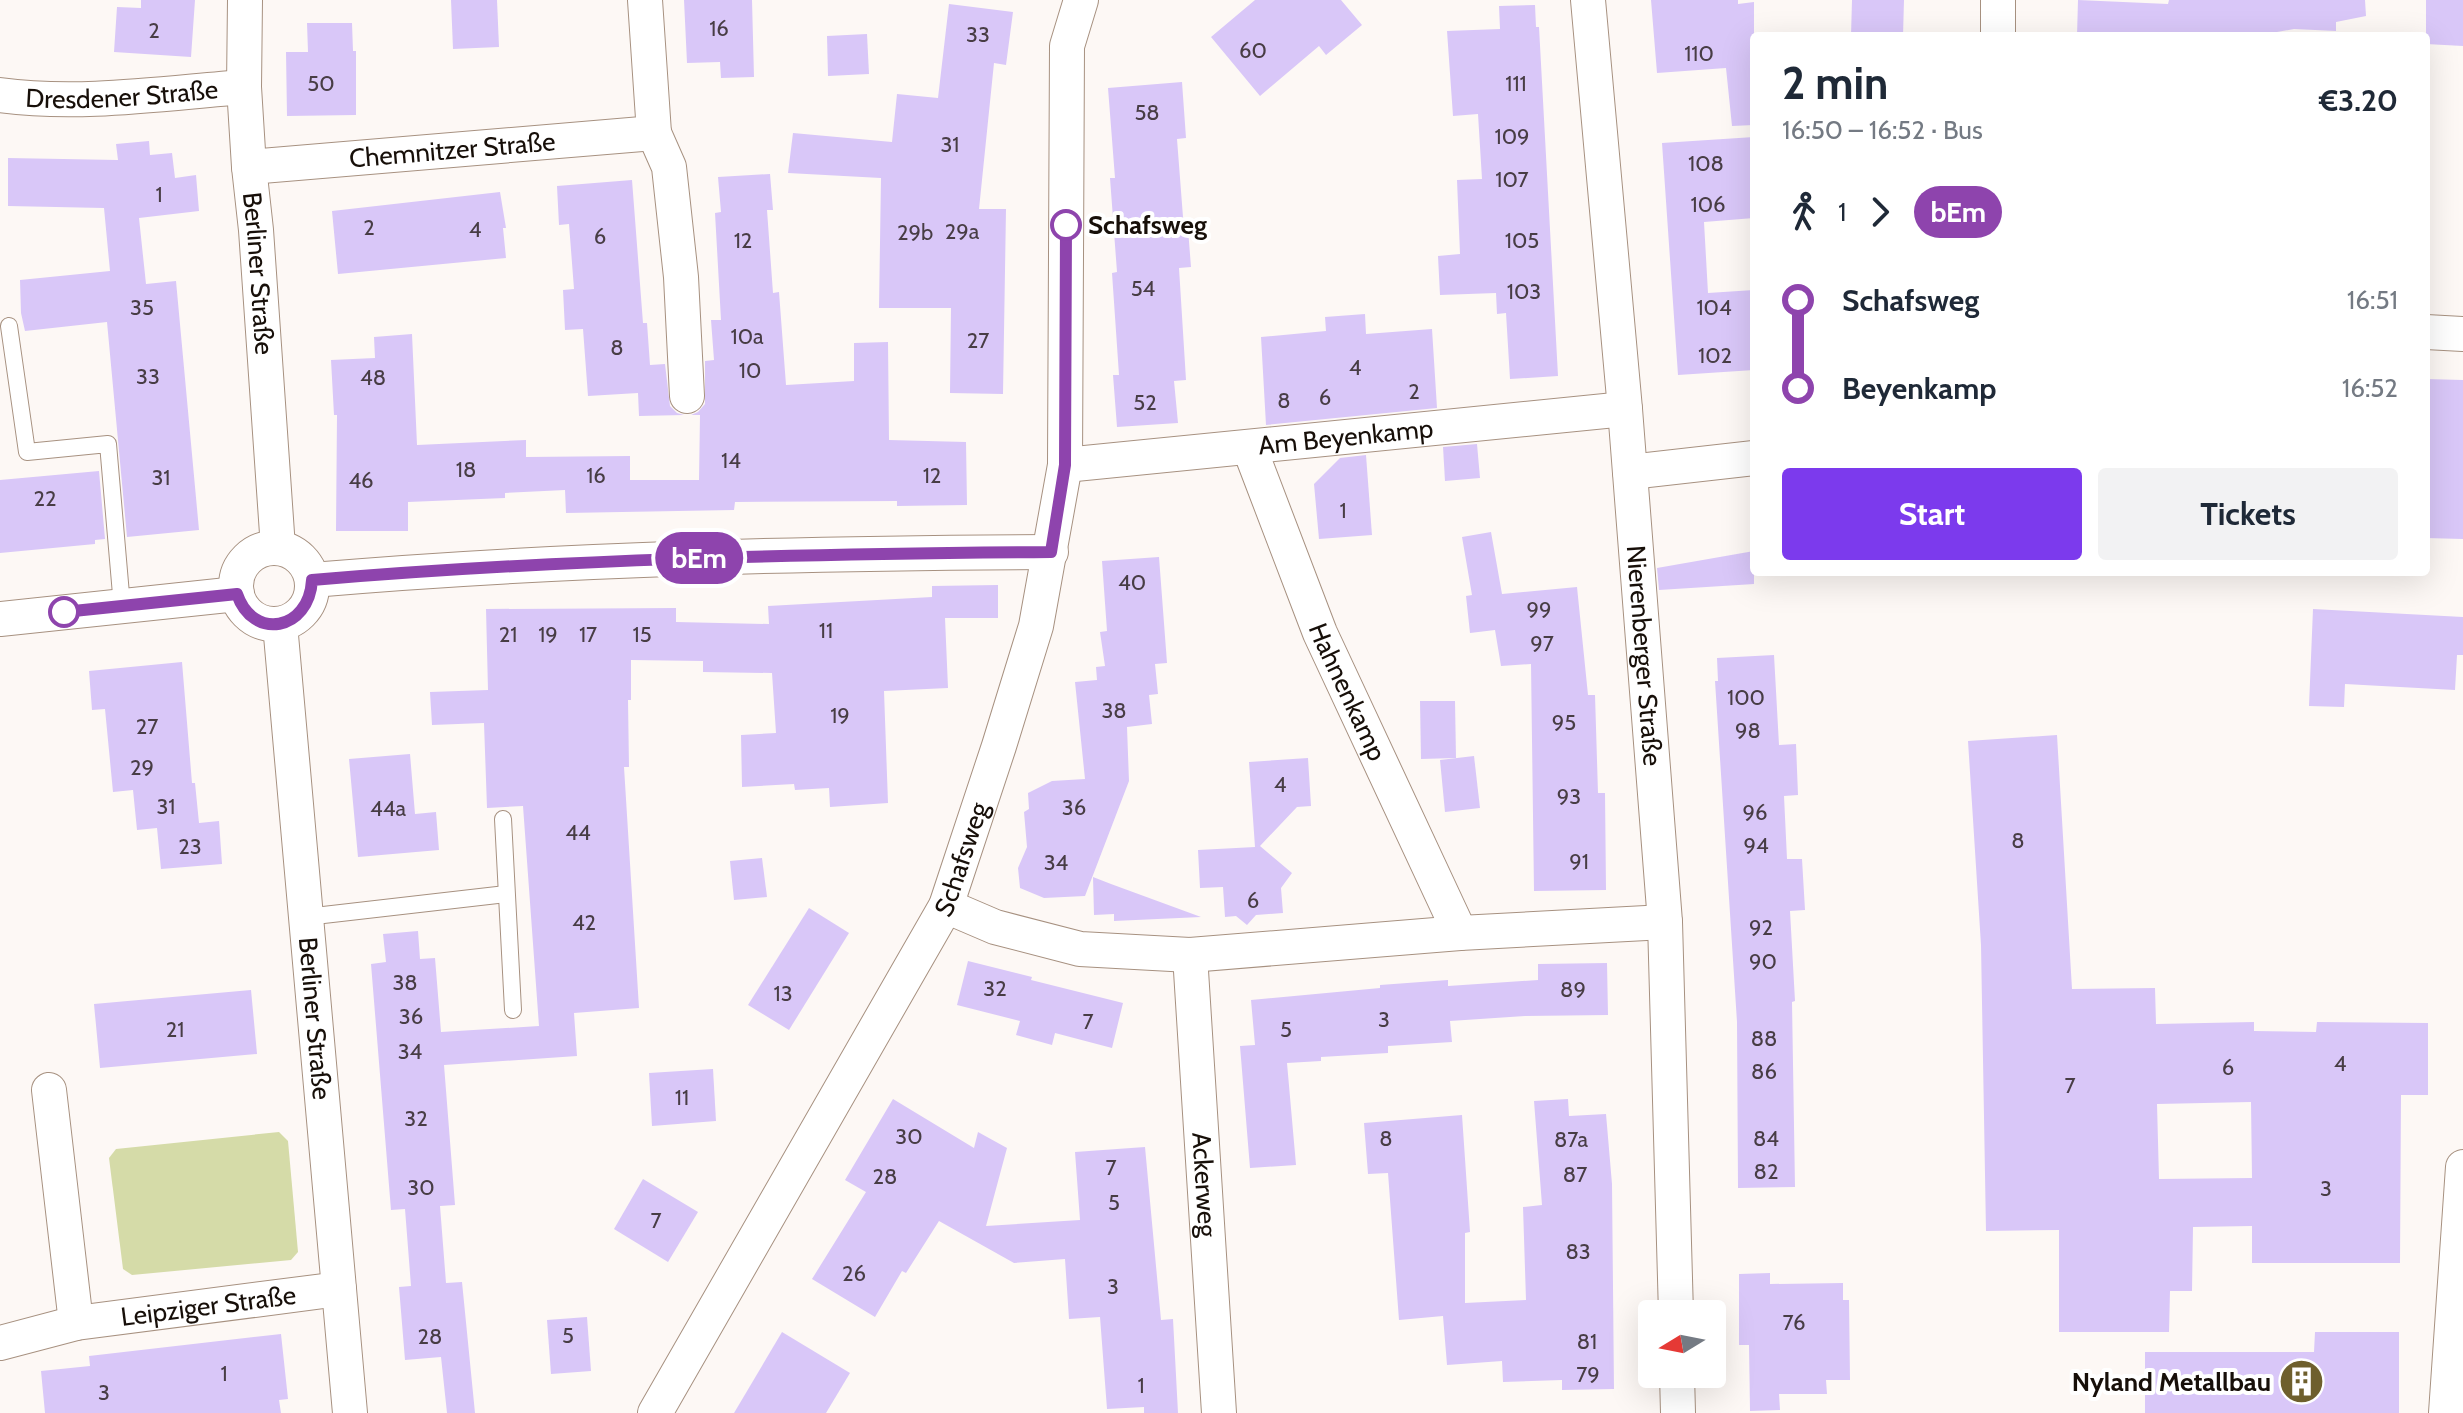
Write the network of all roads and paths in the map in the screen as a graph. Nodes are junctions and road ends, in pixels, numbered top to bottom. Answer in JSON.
{"nodes":[{"id":1,"x":245,"y":0,"type":"edge"},
{"id":2,"x":645,"y":0,"type":"edge"},
{"id":3,"x":1081,"y":0,"type":"edge"},
{"id":4,"x":1588,"y":0,"type":"edge"},
{"id":5,"x":1998,"y":0,"type":"edge"},
{"id":6,"x":1998,"y":32,"type":"edge"},
{"id":7,"x":244,"y":87,"type":"junction"},
{"id":8,"x":0,"y":95,"type":"edge"},
{"id":9,"x":654,"y":133,"type":"junction"},
{"id":10,"x":249,"y":167,"type":"junction"},
{"id":11,"x":9,"y":326,"type":"dead end"},
{"id":12,"x":2430,"y":332,"type":"edge"},
{"id":13,"x":2463,"y":334,"type":"edge"},
{"id":14,"x":687,"y":396,"type":"dead end"},
{"id":15,"x":1625,"y":409,"type":"junction"},
{"id":16,"x":1249,"y":447,"type":"junction"},
{"id":17,"x":1750,"y":458,"type":"edge"},
{"id":18,"x":1065,"y":465,"type":"junction"},
{"id":19,"x":1630,"y":472,"type":"junction"},
{"id":20,"x":278,"y":548,"type":"junction"},
{"id":21,"x":1051,"y":552,"type":"junction"},
{"id":22,"x":312,"y":580,"type":"junction"},
{"id":23,"x":237,"y":594,"type":"junction"},
{"id":24,"x":122,"y":606,"type":"junction"},
{"id":25,"x":0,"y":619,"type":"edge"},
{"id":26,"x":280,"y":624,"type":"junction"},
{"id":27,"x":503,"y":819,"type":"dead end"},
{"id":28,"x":506,"y":894,"type":"junction"},
{"id":29,"x":946,"y":906,"type":"junction"},
{"id":30,"x":306,"y":917,"type":"junction"},
{"id":31,"x":1665,"y":922,"type":"junction"},
{"id":32,"x":1460,"y":933,"type":"junction"},
{"id":33,"x":1190,"y":955,"type":"junction"},
{"id":34,"x":513,"y":1010,"type":"dead end"},
{"id":35,"x":49,"y":1090,"type":"dead end"},
{"id":36,"x":2463,"y":1167,"type":"edge"},
{"id":37,"x":339,"y":1289,"type":"junction"},
{"id":38,"x":1676,"y":1300,"type":"edge"},
{"id":39,"x":76,"y":1323,"type":"junction"},
{"id":40,"x":0,"y":1343,"type":"edge"},
{"id":41,"x":1677,"y":1388,"type":"edge"},
{"id":42,"x":350,"y":1413,"type":"edge"},
{"id":43,"x":655,"y":1413,"type":"edge"},
{"id":44,"x":1219,"y":1413,"type":"edge"},
{"id":45,"x":1678,"y":1413,"type":"edge"},
{"id":46,"x":2446,"y":1413,"type":"edge"}],
"edges":[{"from":1,"to":7,"type":"street","name":"Berliner Straße"},
{"from":2,"to":9,"type":"street"},
{"from":3,"to":18,"type":"street","name":"Schafsweg"},
{"from":4,"to":15,"type":"street","name":"Nierenberger Straße"},
{"from":5,"to":6,"type":"street"},
{"from":7,"to":8,"type":"street","name":"Dresdener Straße"},
{"from":7,"to":10,"type":"street","name":"Berliner Straße"},
{"from":9,"to":10,"type":"street","name":"Chemnitzer Straße"},
{"from":9,"to":14,"type":"street"},
{"from":10,"to":20,"type":"street","name":"Berliner Straße"},
{"from":11,"to":24,"type":"lane"},
{"from":12,"to":13,"type":"street"},
{"from":15,"to":16,"type":"street","name":"Am Beyenkamp"},
{"from":15,"to":19,"type":"street","name":"Nierenberger Straße"},
{"from":16,"to":18,"type":"street","name":"Am Beyenkamp"},
{"from":16,"to":32,"type":"street","name":"Hahnenkamp"},
{"from":17,"to":19,"type":"street"},
{"from":18,"to":21,"type":"street","name":"Schafsweg"},
{"from":19,"to":31,"type":"street","name":"Nierenberger Straße"},
{"from":20,"to":22,"type":"street"},
{"from":20,"to":23,"type":"street"},
{"from":21,"to":22,"type":"street"},
{"from":21,"to":29,"type":"street","name":"Schafsweg"},
{"from":22,"to":26,"type":"street"},
{"from":23,"to":24,"type":"street"},
{"from":23,"to":26,"type":"street"},
{"from":24,"to":25,"type":"street"},
{"from":26,"to":30,"type":"street","name":"Berliner Straße"},
{"from":27,"to":28,"type":"lane"},
{"from":28,"to":30,"type":"lane"},
{"from":28,"to":34,"type":"lane"},
{"from":29,"to":33,"type":"street"},
{"from":29,"to":43,"type":"street","name":"Schafsweg"},
{"from":30,"to":37,"type":"street","name":"Berliner Straße"},
{"from":31,"to":32,"type":"street"},
{"from":31,"to":38,"type":"street","name":"Nierenberger Straße"},
{"from":32,"to":33,"type":"street"},
{"from":33,"to":44,"type":"street","name":"Ackerweg"},
{"from":35,"to":39,"type":"street"},
{"from":36,"to":46,"type":"street"},
{"from":37,"to":39,"type":"street","name":"Leipziger Straße"},
{"from":37,"to":42,"type":"street","name":"Berliner Straße"},
{"from":39,"to":40,"type":"street","name":"Leipziger Straße"},
{"from":41,"to":45,"type":"street"}]}
